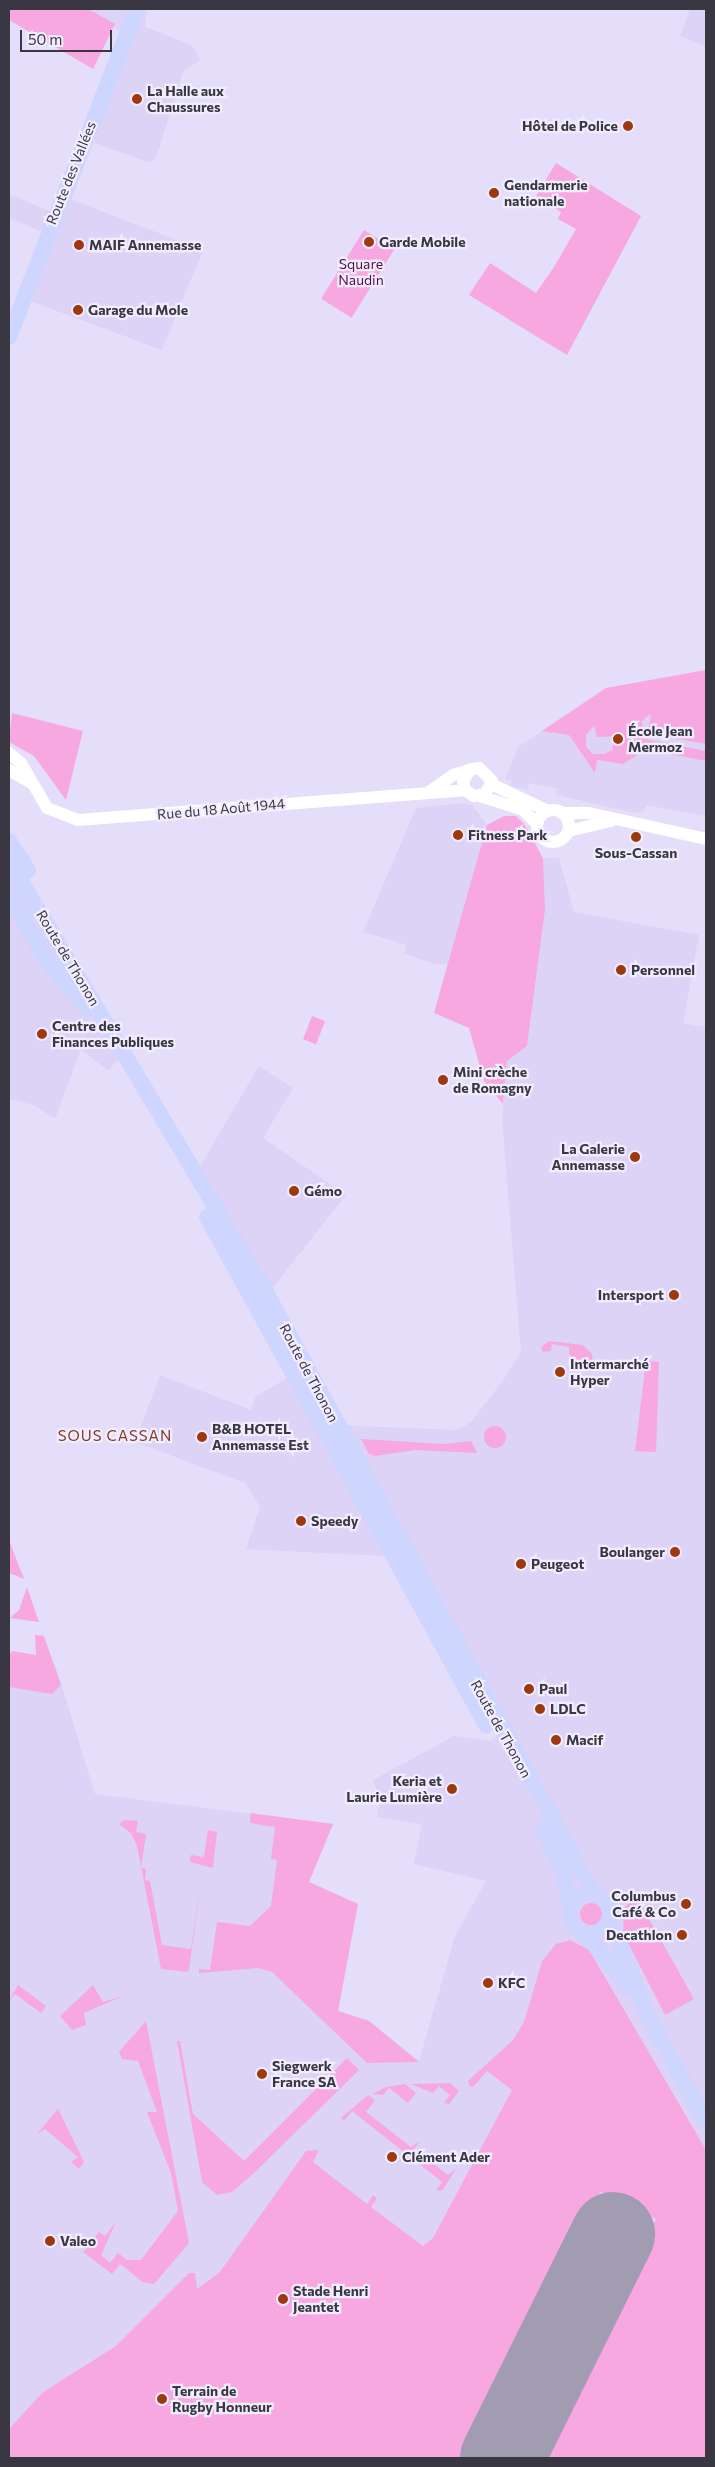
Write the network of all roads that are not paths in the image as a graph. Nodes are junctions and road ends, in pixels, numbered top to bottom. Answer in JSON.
{"nodes":[{"id":1,"x":136,"y":9,"type":"edge"},
{"id":2,"x":9,"y":337,"type":"edge"},
{"id":3,"x":9,"y":753,"type":"edge"},
{"id":4,"x":9,"y":770,"type":"edge"},
{"id":5,"x":470,"y":770,"type":"junction"},
{"id":6,"x":30,"y":782,"type":"junction"},
{"id":7,"x":491,"y":784,"type":"junction"},
{"id":8,"x":465,"y":790,"type":"junction"},
{"id":9,"x":430,"y":792,"type":"junction"},
{"id":10,"x":480,"y":796,"type":"junction"},
{"id":11,"x":548,"y":811,"type":"junction"},
{"id":12,"x":562,"y":813,"type":"junction"},
{"id":13,"x":611,"y":821,"type":"junction"},
{"id":14,"x":537,"y":824,"type":"junction"},
{"id":15,"x":568,"y":831,"type":"junction"},
{"id":16,"x":706,"y":839,"type":"edge"},
{"id":17,"x":9,"y":841,"type":"edge"},
{"id":18,"x":9,"y":861,"type":"edge"},
{"id":19,"x":9,"y":875,"type":"edge"},
{"id":20,"x":9,"y":895,"type":"edge"},
{"id":21,"x":88,"y":1009,"type":"junction"},
{"id":22,"x":155,"y":1105,"type":"junction"},
{"id":23,"x":337,"y":1456,"type":"junction"},
{"id":24,"x":355,"y":1458,"type":"junction"},
{"id":25,"x":594,"y":1894,"type":"junction"},
{"id":26,"x":571,"y":1908,"type":"junction"},
{"id":27,"x":610,"y":1920,"type":"junction"},
{"id":28,"x":585,"y":1933,"type":"junction"},
{"id":29,"x":646,"y":2012,"type":"junction"},
{"id":30,"x":706,"y":2123,"type":"edge"}],
"edges":[{"from":1,"to":2,"type":"main road","name":"Route des Vallées"},
{"from":3,"to":6,"type":"street","name":"Rue du 18 Août 1944"},
{"from":4,"to":6,"type":"street","name":"Rue du 18 Août 1944"},
{"from":5,"to":7,"type":"street"},
{"from":5,"to":8,"type":"street"},
{"from":5,"to":9,"type":"street"},
{"from":6,"to":9,"type":"street","name":"Rue du 18 Août 1944"},
{"from":7,"to":10,"type":"street"},
{"from":7,"to":11,"type":"street"},
{"from":8,"to":9,"type":"street","name":"Rue du 18 Août 1944"},
{"from":8,"to":10,"type":"street"},
{"from":10,"to":14,"type":"street"},
{"from":11,"to":12,"type":"street"},
{"from":11,"to":14,"type":"street"},
{"from":12,"to":13,"type":"street"},
{"from":12,"to":15,"type":"street"},
{"from":13,"to":15,"type":"street"},
{"from":13,"to":16,"type":"street"},
{"from":14,"to":15,"type":"street"},
{"from":17,"to":22,"type":"main road"},
{"from":18,"to":22,"type":"main road","name":"Route de Thonon"},
{"from":19,"to":21,"type":"main road","name":"Route de Thonon"},
{"from":20,"to":21,"type":"main road"},
{"from":21,"to":23,"type":"main road","name":"Route de Thonon"},
{"from":22,"to":24,"type":"main road","name":"Route de Thonon"},
{"from":23,"to":24,"type":"main road"},
{"from":23,"to":26,"type":"main road","name":"Route de Thonon"},
{"from":24,"to":25,"type":"main road","name":"Route de Thonon"},
{"from":25,"to":26,"type":"main road"},
{"from":25,"to":27,"type":"main road"},
{"from":26,"to":28,"type":"main road"},
{"from":27,"to":28,"type":"main road"},
{"from":27,"to":29,"type":"main road"},
{"from":28,"to":29,"type":"main road"},
{"from":29,"to":30,"type":"main road"}]}
